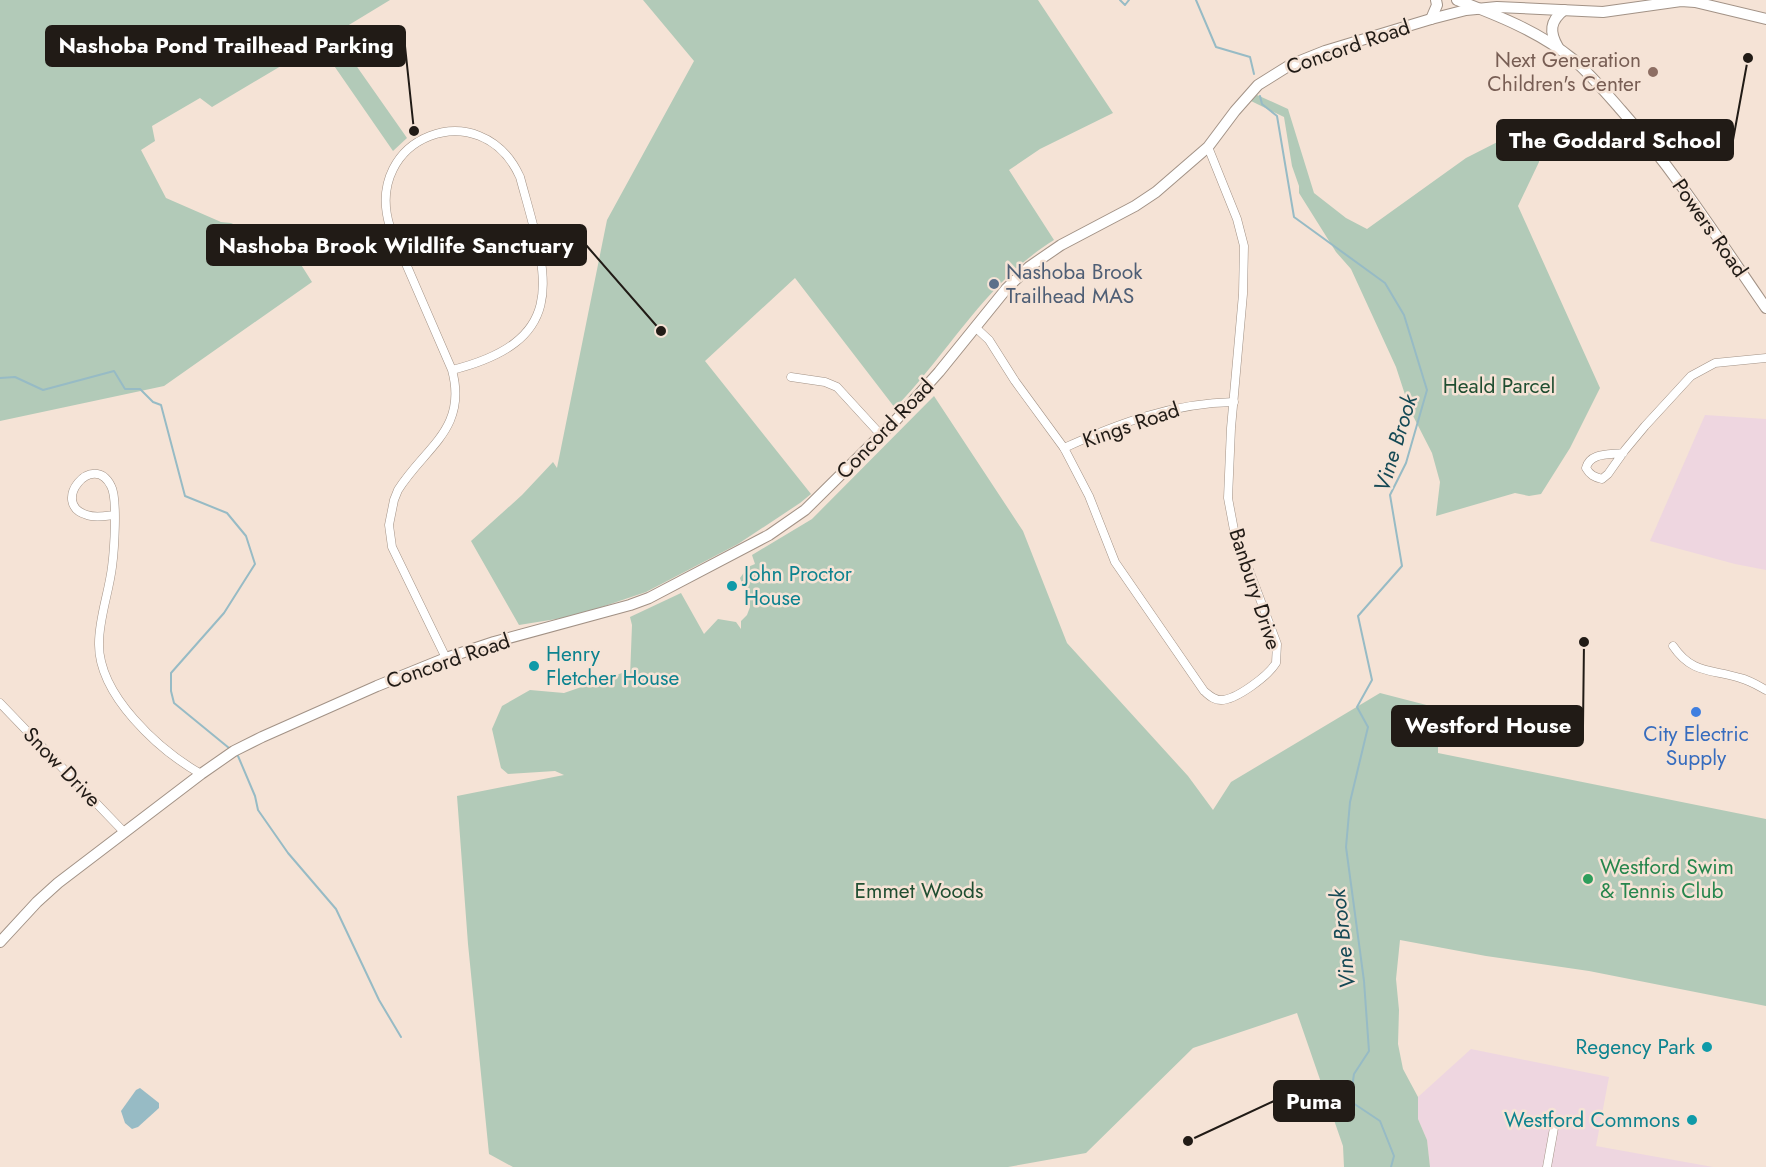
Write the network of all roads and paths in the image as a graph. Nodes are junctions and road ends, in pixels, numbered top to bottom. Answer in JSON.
{"nodes":[{"id":1,"x":1436,"y":0,"type":"edge"},
{"id":2,"x":1457,"y":0,"type":"edge"},
{"id":3,"x":1479,"y":9,"type":"junction"},
{"id":4,"x":1564,"y":10,"type":"junction"},
{"id":5,"x":1431,"y":19,"type":"junction"},
{"id":6,"x":1766,"y":19,"type":"edge"},
{"id":7,"x":1559,"y":50,"type":"junction"},
{"id":8,"x":1208,"y":147,"type":"junction"},
{"id":9,"x":1766,"y":308,"type":"edge"},
{"id":10,"x":975,"y":327,"type":"junction"},
{"id":11,"x":1766,"y":358,"type":"edge"},
{"id":12,"x":452,"y":370,"type":"junction"},
{"id":13,"x":791,"y":377,"type":"dead end"},
{"id":14,"x":1234,"y":402,"type":"junction"},
{"id":15,"x":881,"y":435,"type":"junction"},
{"id":16,"x":1064,"y":448,"type":"junction"},
{"id":17,"x":1623,"y":453,"type":"junction"},
{"id":18,"x":114,"y":515,"type":"junction"},
{"id":19,"x":1672,"y":646,"type":"dead end"},
{"id":20,"x":446,"y":658,"type":"junction"},
{"id":21,"x":1766,"y":690,"type":"edge"},
{"id":22,"x":0,"y":703,"type":"edge"},
{"id":23,"x":201,"y":774,"type":"junction"},
{"id":24,"x":124,"y":832,"type":"junction"},
{"id":25,"x":0,"y":942,"type":"edge"},
{"id":26,"x":1554,"y":1128,"type":"dead end"},
{"id":27,"x":1548,"y":1167,"type":"edge"}],
"edges":[{"from":1,"to":5,"type":"main road"},
{"from":2,"to":3,"type":"main road","name":"Powers Road"},
{"from":3,"to":4,"type":"main road","name":"Concord Road"},
{"from":3,"to":5,"type":"main road","name":"Concord Road"},
{"from":3,"to":7,"type":"main road","name":"Powers Road"},
{"from":4,"to":6,"type":"main road","name":"Concord Road"},
{"from":4,"to":7,"type":"main road"},
{"from":5,"to":8,"type":"main road","name":"Concord Road"},
{"from":7,"to":9,"type":"main road","name":"Powers Road"},
{"from":8,"to":10,"type":"main road","name":"Concord Road"},
{"from":8,"to":14,"type":"street","name":"Banbury Drive"},
{"from":10,"to":15,"type":"main road","name":"Concord Road"},
{"from":10,"to":16,"type":"street","name":"Banbury Drive"},
{"from":11,"to":17,"type":"street"},
{"from":12,"to":12,"type":"street"},
{"from":12,"to":20,"type":"street"},
{"from":13,"to":15,"type":"street"},
{"from":14,"to":16,"type":"street","name":"Kings Road"},
{"from":14,"to":16,"type":"street","name":"Banbury Drive"},
{"from":15,"to":20,"type":"main road","name":"Concord Road"},
{"from":17,"to":17,"type":"street"},
{"from":18,"to":18,"type":"street"},
{"from":18,"to":23,"type":"street"},
{"from":19,"to":21,"type":"street"},
{"from":20,"to":23,"type":"main road","name":"Concord Road"},
{"from":22,"to":24,"type":"street","name":"Snow Drive"},
{"from":23,"to":24,"type":"main road","name":"Concord Road"},
{"from":24,"to":25,"type":"main road","name":"Concord Road"},
{"from":26,"to":27,"type":"street"}]}
